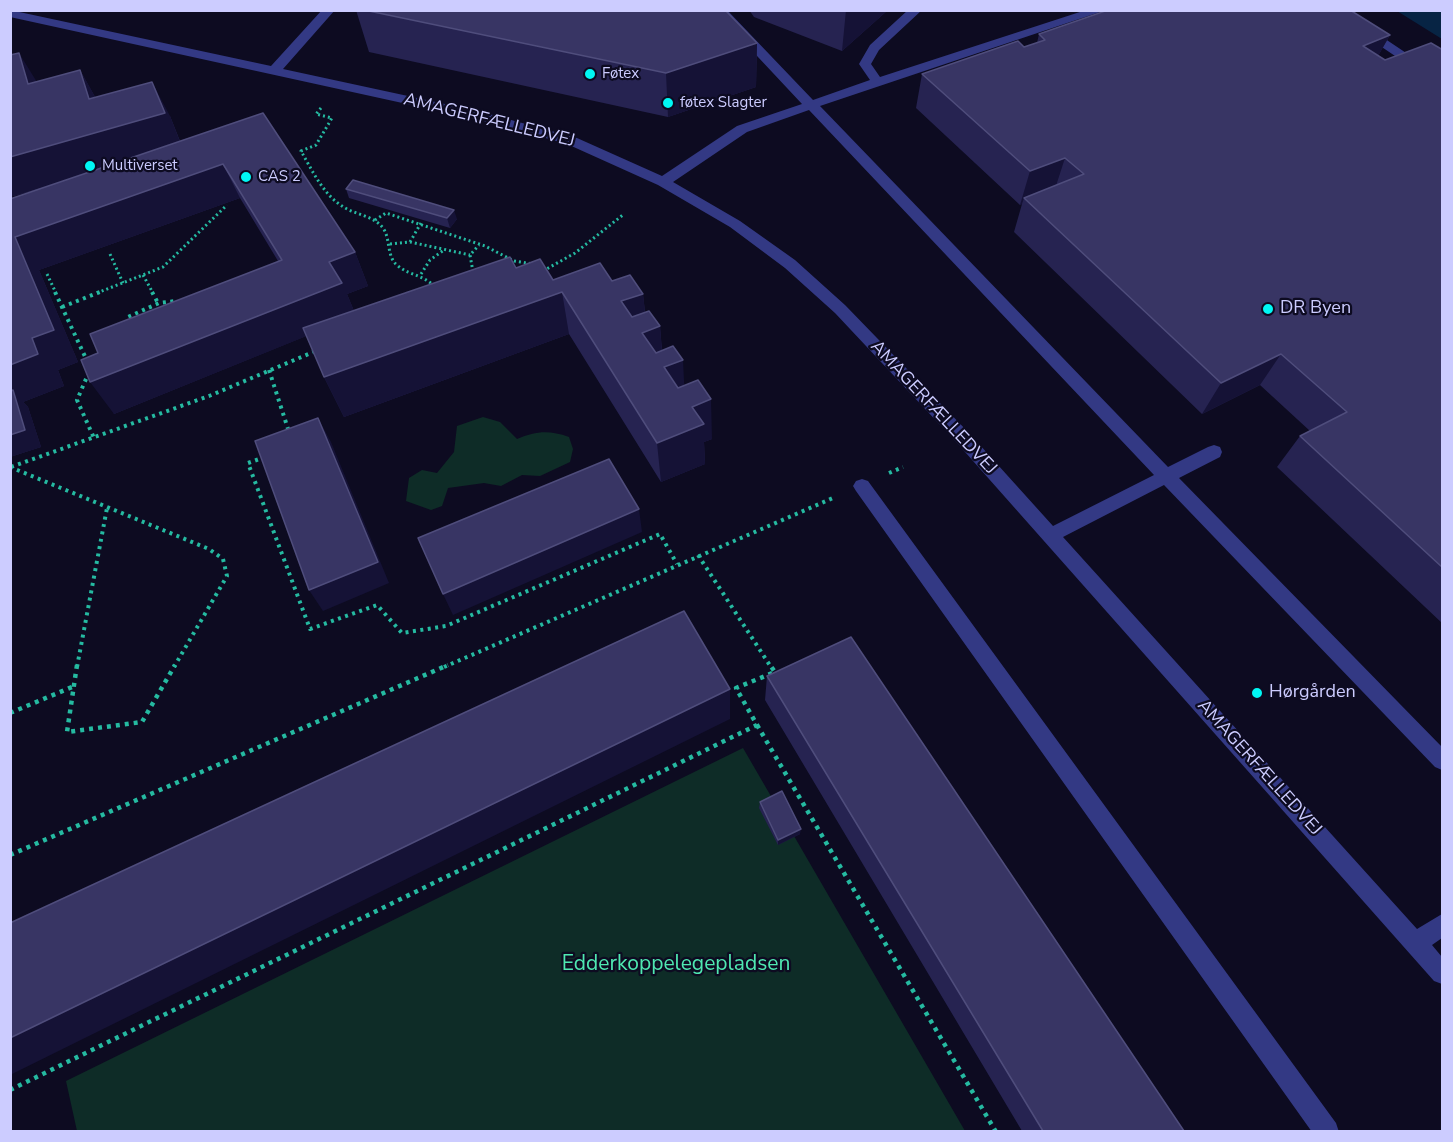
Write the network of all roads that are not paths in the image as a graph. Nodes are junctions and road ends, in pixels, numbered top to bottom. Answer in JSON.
{"nodes":[{"id":1,"x":329,"y":10,"type":"edge"},
{"id":2,"x":720,"y":10,"type":"edge"},
{"id":3,"x":916,"y":10,"type":"edge"},
{"id":4,"x":1100,"y":10,"type":"edge"},
{"id":5,"x":1333,"y":10,"type":"edge"},
{"id":6,"x":10,"y":13,"type":"edge"},
{"id":7,"x":274,"y":70,"type":"junction"},
{"id":8,"x":877,"y":82,"type":"junction"},
{"id":9,"x":1443,"y":82,"type":"edge"},
{"id":10,"x":809,"y":105,"type":"junction"},
{"id":11,"x":663,"y":182,"type":"junction"},
{"id":12,"x":1214,"y":452,"type":"dead end"},
{"id":13,"x":1166,"y":476,"type":"junction"},
{"id":14,"x":862,"y":486,"type":"road end"},
{"id":15,"x":1051,"y":535,"type":"junction"},
{"id":16,"x":1443,"y":760,"type":"edge"},
{"id":17,"x":1443,"y":926,"type":"edge"},
{"id":18,"x":1416,"y":943,"type":"junction"},
{"id":19,"x":1443,"y":972,"type":"edge"},
{"id":20,"x":1327,"y":1131,"type":"edge"}],
"edges":[{"from":1,"to":7,"type":"street"},
{"from":2,"to":10,"type":"street"},
{"from":3,"to":8,"type":"street"},
{"from":4,"to":8,"type":"street"},
{"from":5,"to":9,"type":"street"},
{"from":6,"to":7,"type":"street","name":"AMAGERFÆLLEDVEJ"},
{"from":7,"to":11,"type":"street","name":"AMAGERFÆLLEDVEJ"},
{"from":8,"to":10,"type":"street"},
{"from":10,"to":11,"type":"street"},
{"from":10,"to":13,"type":"street"},
{"from":11,"to":15,"type":"street","name":"AMAGERFÆLLEDVEJ"},
{"from":12,"to":13,"type":"street"},
{"from":13,"to":15,"type":"street"},
{"from":13,"to":16,"type":"street"},
{"from":14,"to":20,"type":"street"},
{"from":15,"to":18,"type":"street","name":"AMAGERFÆLLEDVEJ"},
{"from":17,"to":18,"type":"street"},
{"from":18,"to":19,"type":"street","name":"AMAGERFÆLLEDVEJ"}]}
